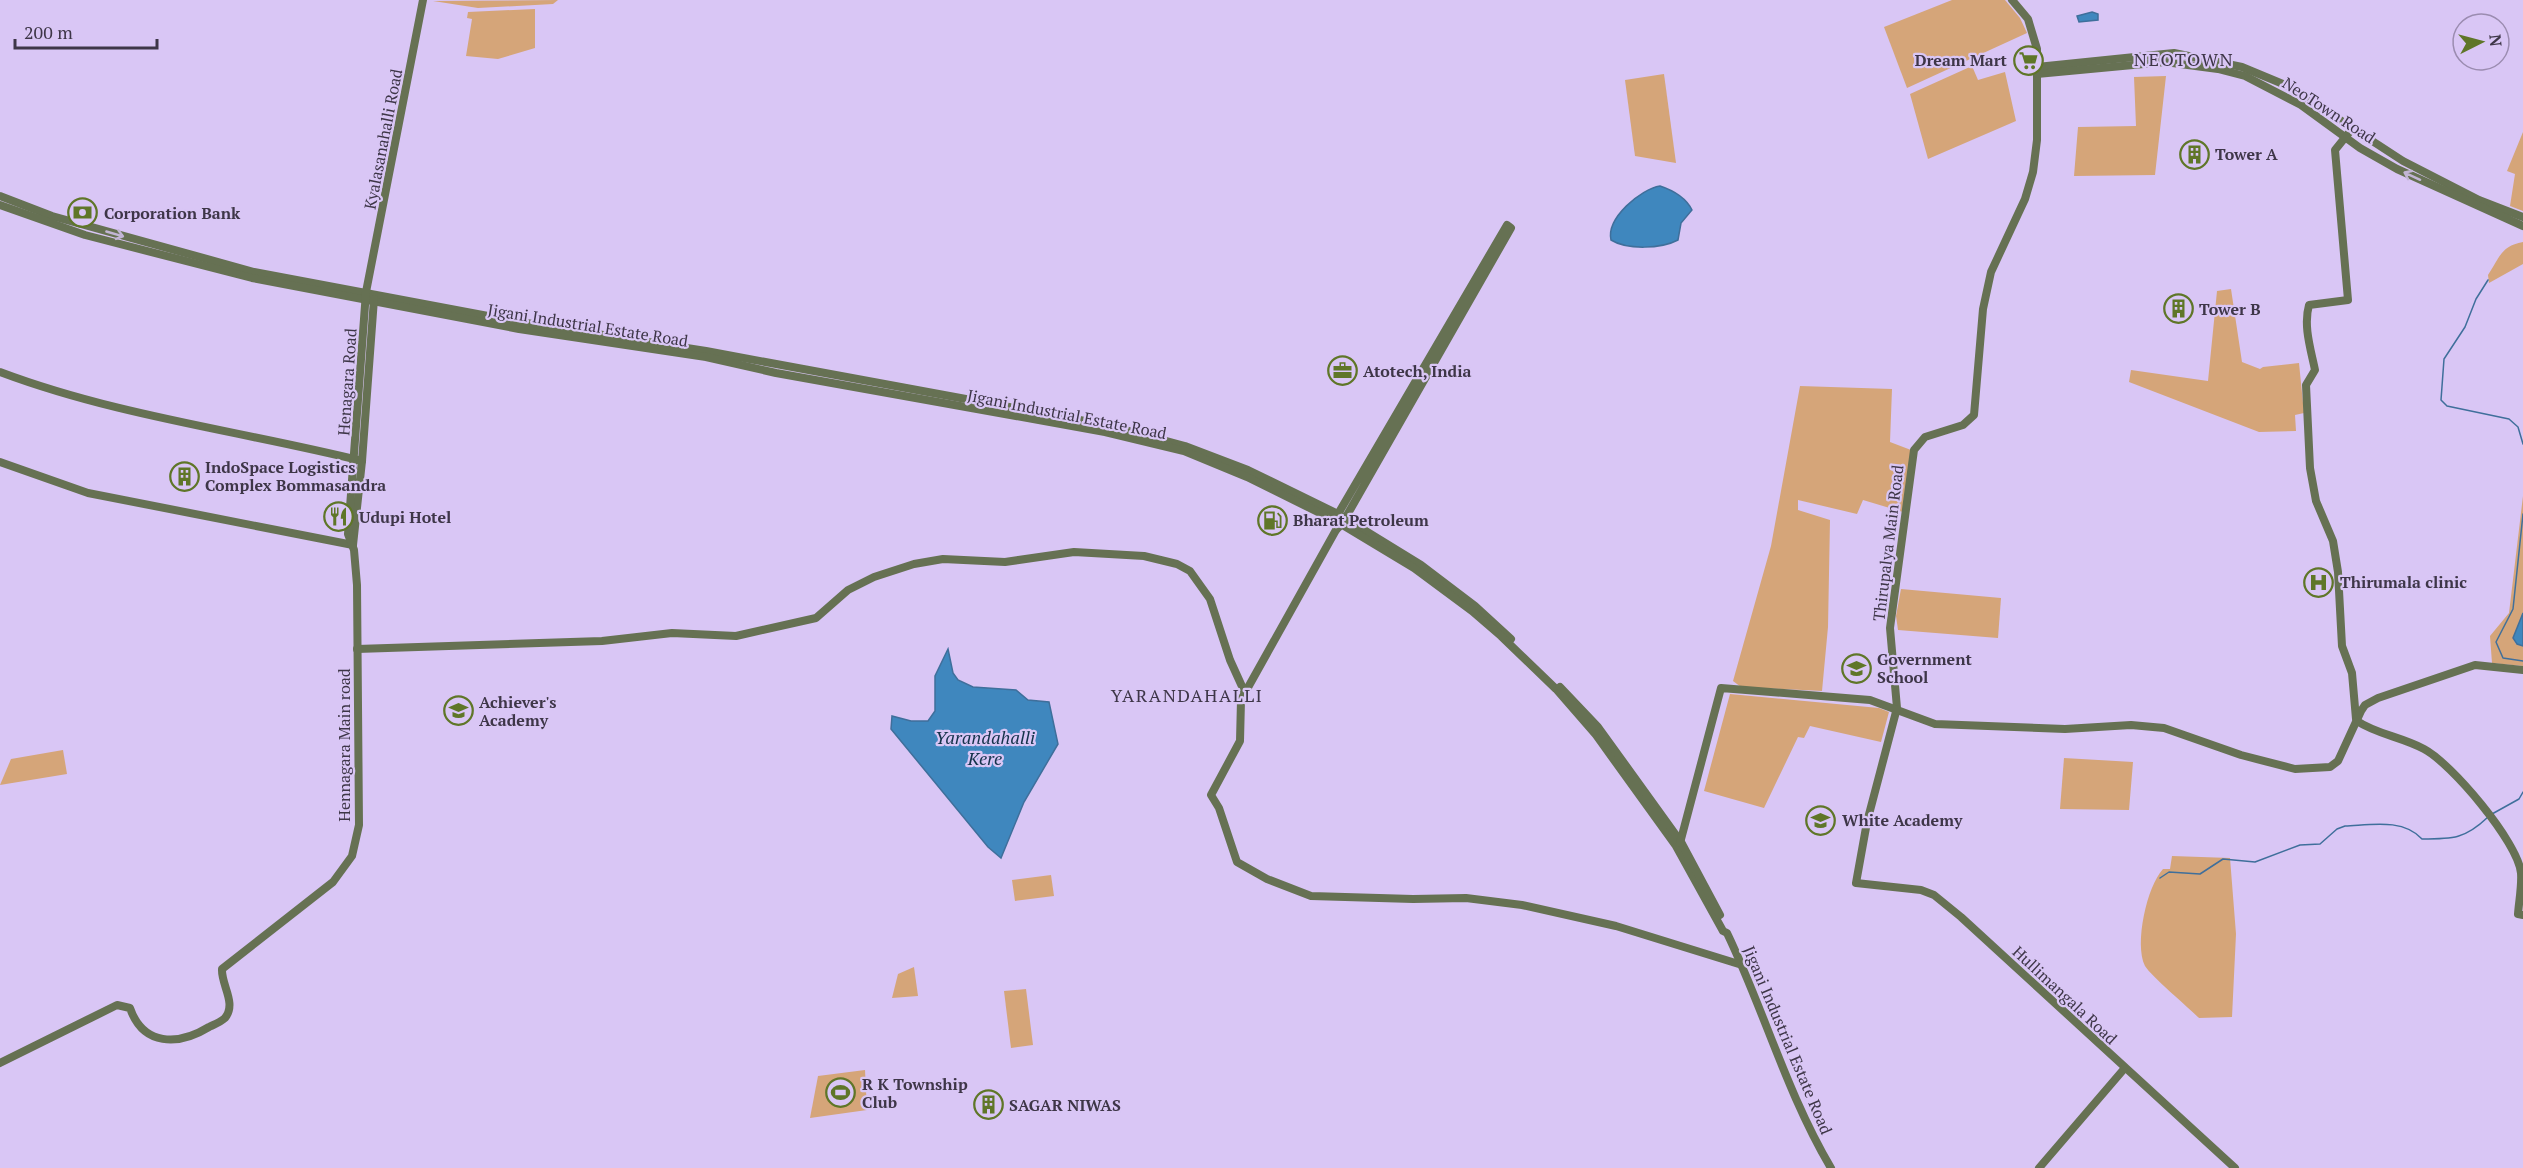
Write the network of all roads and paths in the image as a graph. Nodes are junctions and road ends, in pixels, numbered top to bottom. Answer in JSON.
{"nodes":[{"id":1,"x":423,"y":0,"type":"edge"},
{"id":2,"x":2012,"y":0,"type":"edge"},
{"id":3,"x":2037,"y":71,"type":"junction"},
{"id":4,"x":2352,"y":129,"type":"junction"},
{"id":5,"x":2345,"y":136,"type":"junction"},
{"id":6,"x":0,"y":196,"type":"edge"},
{"id":7,"x":0,"y":205,"type":"edge"},
{"id":8,"x":2523,"y":217,"type":"edge"},
{"id":9,"x":2523,"y":226,"type":"edge"},
{"id":10,"x":1509,"y":227,"type":"dead end"},
{"id":11,"x":370,"y":294,"type":"junction"},
{"id":12,"x":0,"y":372,"type":"edge"},
{"id":13,"x":358,"y":460,"type":"junction"},
{"id":14,"x":0,"y":462,"type":"edge"},
{"id":15,"x":1340,"y":519,"type":"junction"},
{"id":16,"x":352,"y":545,"type":"junction"},
{"id":17,"x":357,"y":649,"type":"junction"},
{"id":18,"x":2523,"y":670,"type":"edge"},
{"id":19,"x":1245,"y":693,"type":"junction"},
{"id":20,"x":1897,"y":708,"type":"junction"},
{"id":21,"x":2356,"y":720,"type":"junction"},
{"id":22,"x":1678,"y":844,"type":"junction"},
{"id":23,"x":1856,"y":883,"type":"joint"},
{"id":24,"x":2523,"y":915,"type":"edge"},
{"id":25,"x":1727,"y":933,"type":"junction"},
{"id":26,"x":1742,"y":965,"type":"junction"},
{"id":27,"x":0,"y":1063,"type":"edge"},
{"id":28,"x":2124,"y":1069,"type":"junction"},
{"id":29,"x":1831,"y":1168,"type":"edge"},
{"id":30,"x":2039,"y":1168,"type":"edge"},
{"id":31,"x":2235,"y":1168,"type":"edge"}],
"edges":[{"from":1,"to":11,"type":"street","name":"Kyalasanahalli Road"},
{"from":2,"to":3,"type":"street","name":"Thirupalya Main Road"},
{"from":3,"to":4,"type":"street","name":"NeoTown Road"},
{"from":3,"to":5,"type":"street","name":"NeoTown Road"},
{"from":3,"to":20,"type":"street","name":"Thirupalya Main Road"},
{"from":4,"to":5,"type":"street"},
{"from":4,"to":8,"type":"street","name":"NeoTown Road"},
{"from":9,"to":5,"type":"street","name":"NeoTown Road","one_way":true},
{"from":5,"to":21,"type":"street"},
{"from":6,"to":11,"type":"street","name":"Jigani Industrial Estate Road","one_way":true},
{"from":7,"to":11,"type":"street","name":"Jigani Industrial Estate Road"},
{"from":10,"to":15,"type":"street"},
{"from":11,"to":13,"type":"street","name":"Henagara Road"},
{"from":11,"to":15,"type":"street","name":"Jigani Industrial Estate Road"},
{"from":12,"to":13,"type":"street"},
{"from":13,"to":16,"type":"street","name":"Henagara Road"},
{"from":14,"to":16,"type":"street"},
{"from":15,"to":19,"type":"street"},
{"from":15,"to":22,"type":"street","name":"Jigani Industrial Estate Road"},
{"from":16,"to":17,"type":"street","name":"Hennagara Main road"},
{"from":17,"to":19,"type":"street"},
{"from":17,"to":27,"type":"street","name":"Hennagara Main road"},
{"from":18,"to":21,"type":"street"},
{"from":19,"to":26,"type":"street"},
{"from":20,"to":21,"type":"street"},
{"from":20,"to":22,"type":"street"},
{"from":20,"to":23,"type":"street","name":"Thirupalya Main Road"},
{"from":21,"to":24,"type":"street"},
{"from":22,"to":25,"type":"street","name":"Jigani Industrial Estate Road"},
{"from":22,"to":25,"type":"street","name":"Jigani Industrial Estate Road"},
{"from":23,"to":28,"type":"street","name":"Hullimangala Road"},
{"from":25,"to":26,"type":"street","name":"Jigani Industrial Estate Road"},
{"from":26,"to":29,"type":"street","name":"Jigani Industrial Estate Road"},
{"from":28,"to":30,"type":"street"},
{"from":28,"to":31,"type":"street","name":"Hullimangala Road"}]}
